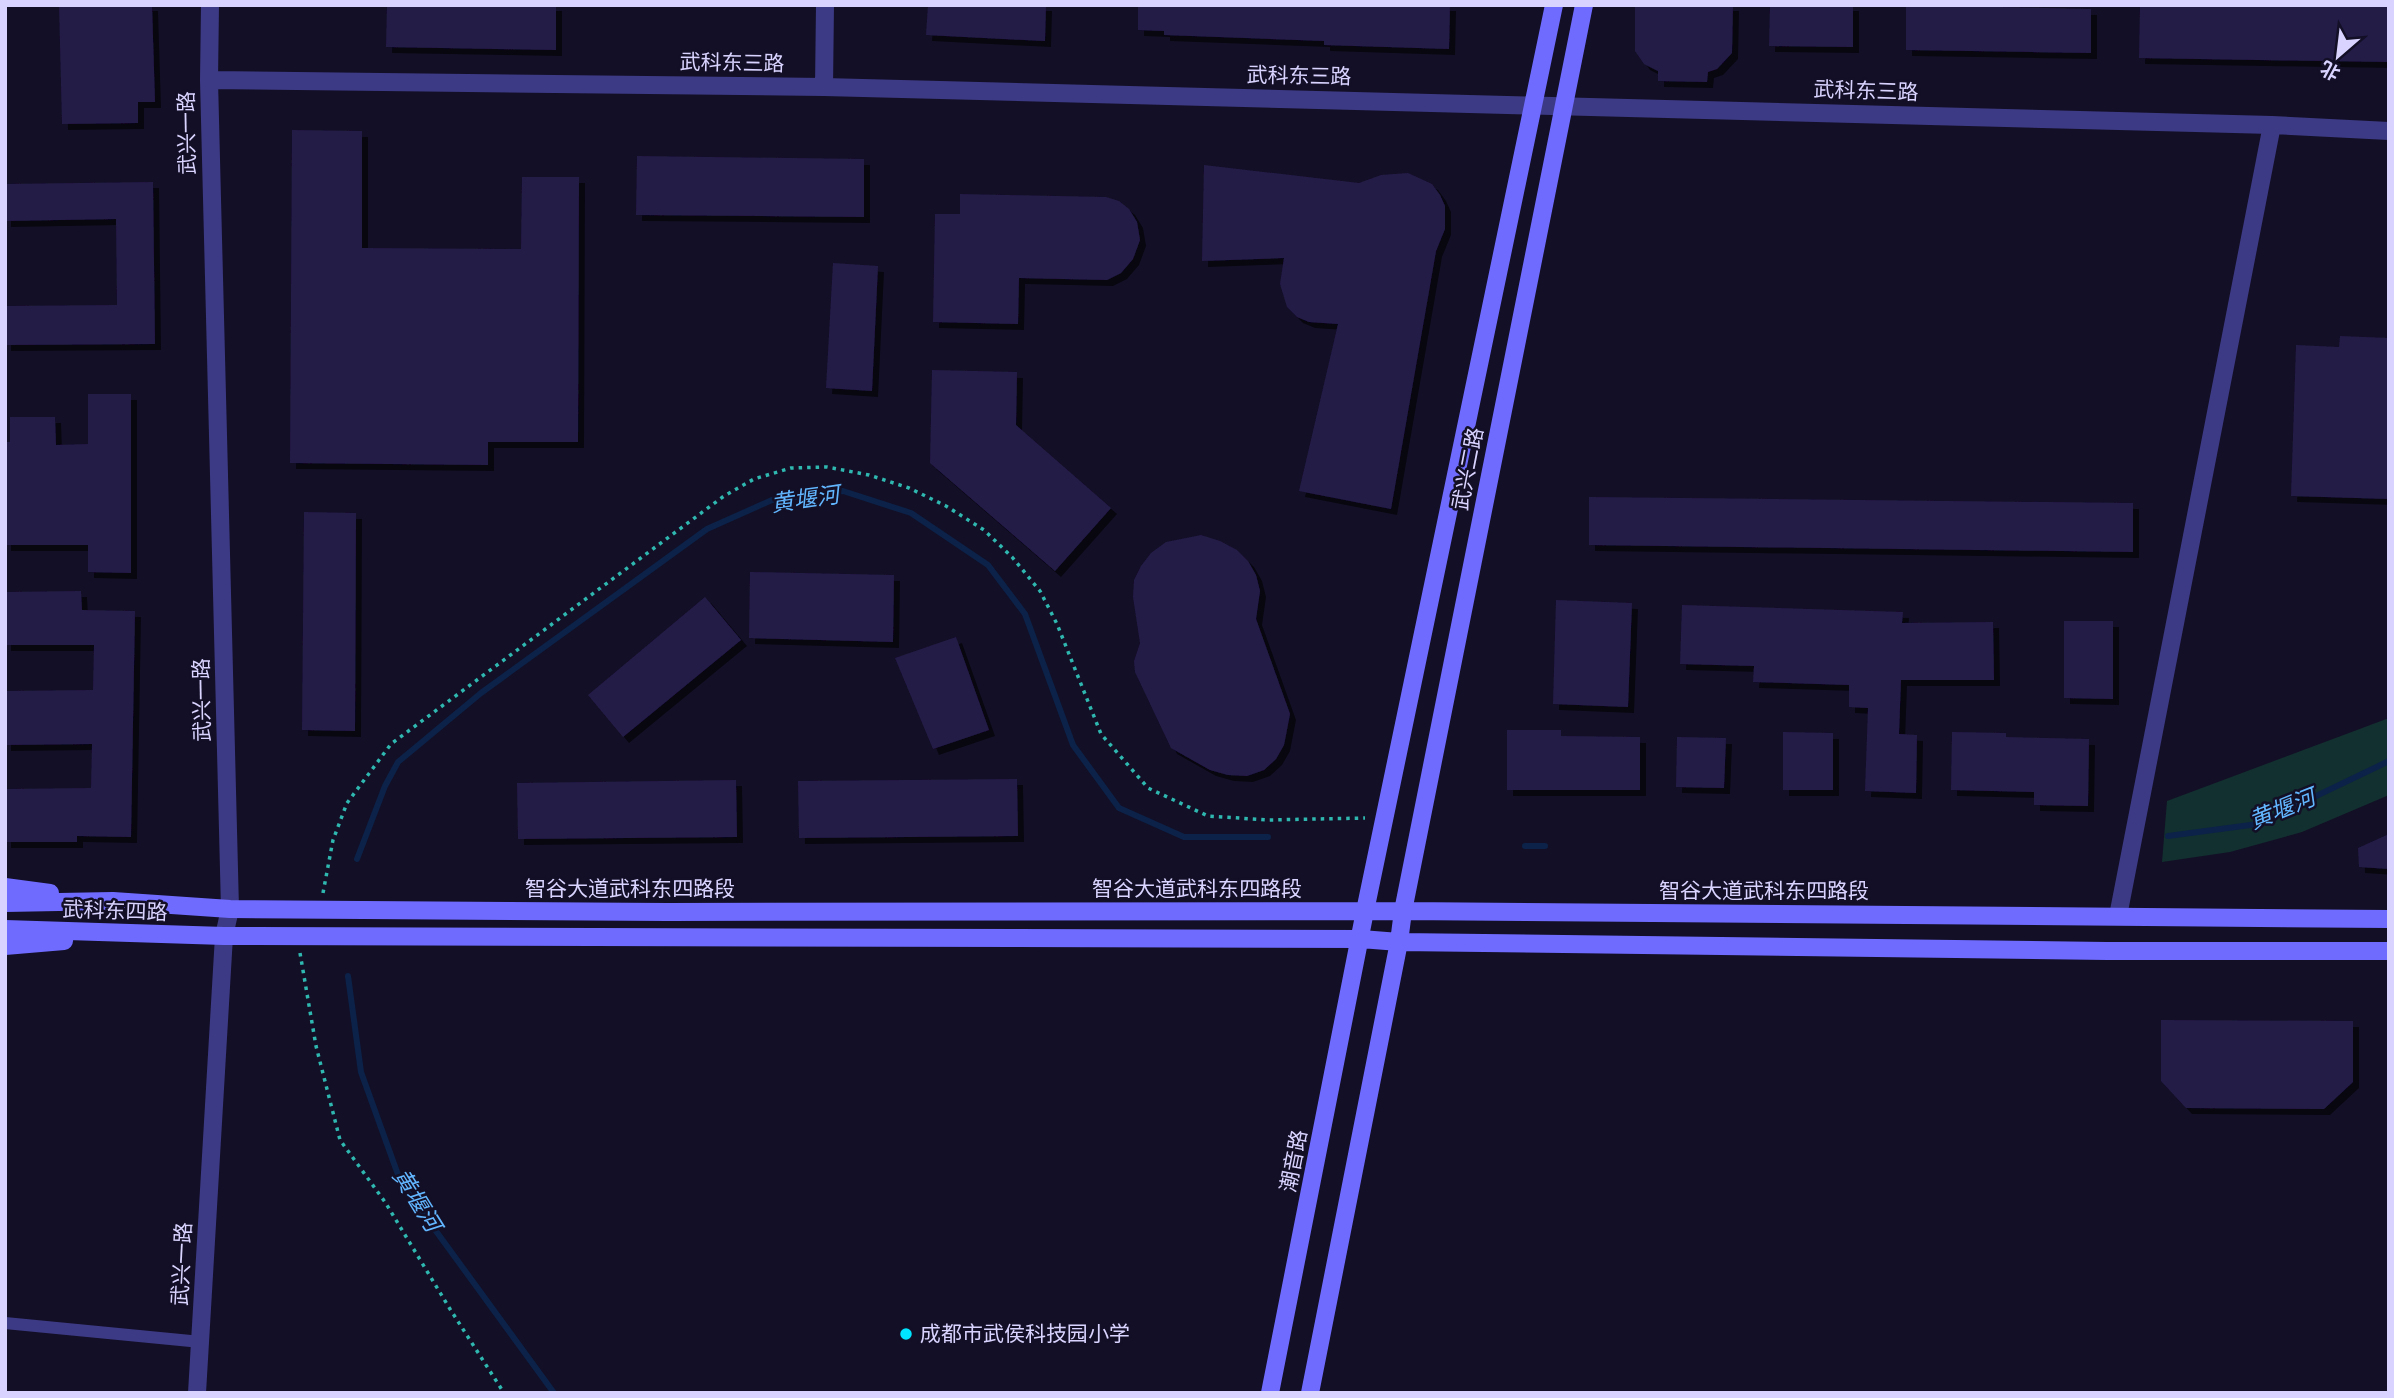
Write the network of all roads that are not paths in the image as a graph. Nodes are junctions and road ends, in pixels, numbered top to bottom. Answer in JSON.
{"nodes":[{"id":1,"x":209,"y":5,"type":"edge"},
{"id":2,"x":825,"y":5,"type":"edge"},
{"id":3,"x":1554,"y":5,"type":"edge"},
{"id":4,"x":1584,"y":5,"type":"edge"},
{"id":5,"x":209,"y":80,"type":"junction"},
{"id":6,"x":824,"y":87,"type":"junction"},
{"id":7,"x":1534,"y":104,"type":"junction"},
{"id":8,"x":1565,"y":105,"type":"junction"},
{"id":9,"x":2272,"y":125,"type":"junction"},
{"id":10,"x":2389,"y":131,"type":"edge"},
{"id":11,"x":5,"y":887,"type":"edge"},
{"id":12,"x":113,"y":901,"type":"junction"},
{"id":13,"x":5,"y":903,"type":"edge"},
{"id":14,"x":230,"y":909,"type":"junction"},
{"id":15,"x":1365,"y":911,"type":"junction"},
{"id":16,"x":1403,"y":911,"type":"junction"},
{"id":17,"x":2119,"y":916,"type":"junction"},
{"id":18,"x":2389,"y":919,"type":"edge"},
{"id":19,"x":5,"y":929,"type":"edge"},
{"id":20,"x":128,"y":935,"type":"junction"},
{"id":21,"x":224,"y":936,"type":"junction"},
{"id":22,"x":1361,"y":939,"type":"junction"},
{"id":23,"x":1399,"y":942,"type":"junction"},
{"id":24,"x":5,"y":946,"type":"edge"},
{"id":25,"x":2389,"y":951,"type":"edge"},
{"id":26,"x":5,"y":1323,"type":"edge"},
{"id":27,"x":201,"y":1342,"type":"junction"},
{"id":28,"x":197,"y":1393,"type":"edge"},
{"id":29,"x":1270,"y":1393,"type":"edge"},
{"id":30,"x":1310,"y":1393,"type":"edge"}],
"edges":[{"from":1,"to":5,"type":"street","name":"武兴一路"},
{"from":2,"to":6,"type":"street"},
{"from":3,"to":7,"type":"main road","name":"潮音路"},
{"from":4,"to":8,"type":"main road","name":"武兴二路"},
{"from":5,"to":6,"type":"street","name":"武科东三路"},
{"from":5,"to":14,"type":"street","name":"武兴一路"},
{"from":6,"to":7,"type":"street","name":"武科东三路"},
{"from":7,"to":8,"type":"street","name":"武科东三路"},
{"from":7,"to":15,"type":"main road","name":"潮音路"},
{"from":8,"to":9,"type":"street","name":"武科东三路"},
{"from":8,"to":16,"type":"main road","name":"武兴二路"},
{"from":9,"to":10,"type":"street","name":"武科东三路"},
{"from":9,"to":17,"type":"street"},
{"from":11,"to":12,"type":"main road"},
{"from":12,"to":13,"type":"main road","name":"智谷大道武科东四路段"},
{"from":12,"to":14,"type":"main road","name":"智谷大道武科东四路段"},
{"from":14,"to":15,"type":"main road","name":"智谷大道武科东四路段"},
{"from":14,"to":21,"type":"street","name":"武兴一路"},
{"from":15,"to":16,"type":"main road","name":"智谷大道武科东四路段"},
{"from":15,"to":22,"type":"main road","name":"潮音路"},
{"from":16,"to":17,"type":"main road","name":"智谷大道武科东四路段"},
{"from":16,"to":23,"type":"main road","name":"武兴二路"},
{"from":17,"to":18,"type":"main road","name":"智谷大道武科东四路段"},
{"from":19,"to":20,"type":"main road","name":"武科东四路"},
{"from":20,"to":21,"type":"main road","name":"武科东四路"},
{"from":20,"to":24,"type":"main road"},
{"from":21,"to":22,"type":"main road"},
{"from":21,"to":27,"type":"street","name":"武兴一路"},
{"from":22,"to":23,"type":"main road"},
{"from":22,"to":29,"type":"main road","name":"潮音路"},
{"from":23,"to":25,"type":"main road"},
{"from":23,"to":30,"type":"main road"},
{"from":26,"to":27,"type":"lane"},
{"from":27,"to":28,"type":"street","name":"武兴一路"}]}
